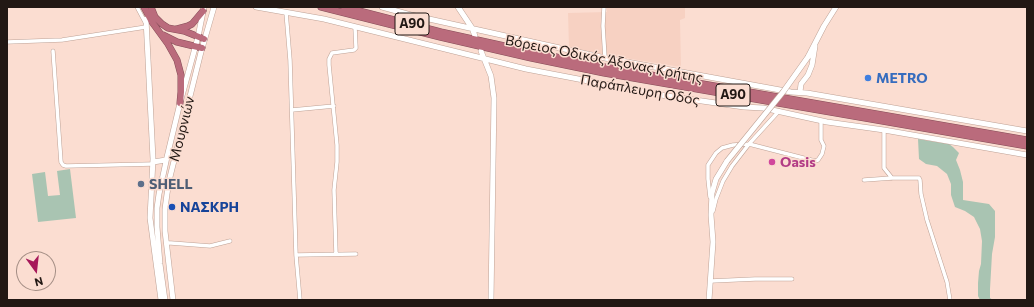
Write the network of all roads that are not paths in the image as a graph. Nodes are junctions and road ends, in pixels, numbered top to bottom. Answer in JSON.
{"nodes":[{"id":1,"x":137,"y":7,"type":"edge"},
{"id":2,"x":144,"y":7,"type":"edge"},
{"id":3,"x":151,"y":7,"type":"edge"},
{"id":4,"x":214,"y":7,"type":"edge"},
{"id":5,"x":256,"y":7,"type":"edge"},
{"id":6,"x":321,"y":7,"type":"edge"},
{"id":7,"x":344,"y":7,"type":"edge"},
{"id":8,"x":382,"y":7,"type":"edge"},
{"id":9,"x":458,"y":7,"type":"edge"},
{"id":10,"x":604,"y":7,"type":"edge"},
{"id":11,"x":836,"y":7,"type":"edge"},
{"id":12,"x":204,"y":9,"type":"edge"},
{"id":13,"x":286,"y":12,"type":"junction"},
{"id":14,"x":146,"y":23,"type":"junction"},
{"id":15,"x":355,"y":27,"type":"junction"},
{"id":16,"x":472,"y":28,"type":"junction"},
{"id":17,"x":157,"y":30,"type":"junction"},
{"id":18,"x":175,"y":30,"type":"junction"},
{"id":19,"x":475,"y":36,"type":"dead end"},
{"id":20,"x":198,"y":37,"type":"junction"},
{"id":21,"x":204,"y":39,"type":"junction"},
{"id":22,"x":7,"y":42,"type":"edge"},
{"id":23,"x":815,"y":44,"type":"junction"},
{"id":24,"x":195,"y":46,"type":"junction"},
{"id":25,"x":202,"y":48,"type":"junction"},
{"id":26,"x":53,"y":51,"type":"dead end"},
{"id":27,"x":481,"y":51,"type":"dead end"},
{"id":28,"x":484,"y":58,"type":"junction"},
{"id":29,"x":605,"y":58,"type":"junction"},
{"id":30,"x":800,"y":92,"type":"junction"},
{"id":31,"x":180,"y":104,"type":"junction"},
{"id":32,"x":334,"y":106,"type":"junction"},
{"id":33,"x":292,"y":110,"type":"junction"},
{"id":34,"x":779,"y":110,"type":"junction"},
{"id":35,"x":821,"y":121,"type":"junction"},
{"id":36,"x":884,"y":130,"type":"junction"},
{"id":37,"x":1027,"y":131,"type":"edge"},
{"id":38,"x":1027,"y":140,"type":"edge"},
{"id":39,"x":749,"y":144,"type":"junction"},
{"id":40,"x":1027,"y":146,"type":"edge"},
{"id":41,"x":1027,"y":154,"type":"edge"},
{"id":42,"x":166,"y":160,"type":"junction"},
{"id":43,"x":153,"y":163,"type":"junction"},
{"id":44,"x":892,"y":178,"type":"junction"},
{"id":45,"x":864,"y":180,"type":"dead end"},
{"id":46,"x":711,"y":201,"type":"junction"},
{"id":47,"x":711,"y":215,"type":"junction"},
{"id":48,"x":230,"y":241,"type":"dead end"},
{"id":49,"x":166,"y":243,"type":"junction"},
{"id":50,"x":336,"y":254,"type":"junction"},
{"id":51,"x":356,"y":254,"type":"dead end"},
{"id":52,"x":296,"y":255,"type":"junction"},
{"id":53,"x":792,"y":279,"type":"dead end"},
{"id":54,"x":711,"y":282,"type":"junction"},
{"id":55,"x":161,"y":300,"type":"edge"},
{"id":56,"x":165,"y":300,"type":"edge"},
{"id":57,"x":173,"y":300,"type":"edge"},
{"id":58,"x":300,"y":300,"type":"edge"},
{"id":59,"x":491,"y":300,"type":"edge"},
{"id":60,"x":709,"y":300,"type":"edge"},
{"id":61,"x":950,"y":300,"type":"edge"}],
"edges":[{"from":1,"to":14,"type":"street"},
{"from":2,"to":17,"type":"highway"},
{"from":3,"to":18,"type":"highway"},
{"from":4,"to":21,"type":"street","name":"Μουρνιών"},
{"from":5,"to":13,"type":"street","name":"Παράπλευρη Οδός"},
{"from":6,"to":40,"type":"highway","name":"Βόρειος Οδικός Άξονας Κρήτης","number":"Α90"},
{"from":7,"to":38,"type":"highway","name":"Βόρειος Οδικός Άξονας Κρήτης","number":"Α90"},
{"from":8,"to":16,"type":"street","name":"Παράπλευρη Οδός"},
{"from":9,"to":16,"type":"street"},
{"from":10,"to":29,"type":"street"},
{"from":11,"to":23,"type":"street"},
{"from":12,"to":18,"type":"highway"},
{"from":12,"to":20,"type":"street"},
{"from":13,"to":15,"type":"street","name":"Παράπλευρη Οδός"},
{"from":13,"to":33,"type":"street"},
{"from":14,"to":22,"type":"street"},
{"from":14,"to":43,"type":"street"},
{"from":15,"to":28,"type":"street","name":"Παράπλευρη Οδός"},
{"from":15,"to":32,"type":"street"},
{"from":16,"to":19,"type":"street"},
{"from":16,"to":29,"type":"street","name":"Παράπλευρη Οδός"},
{"from":17,"to":24,"type":"highway"},
{"from":17,"to":31,"type":"highway"},
{"from":18,"to":20,"type":"highway"},
{"from":20,"to":21,"type":"highway"},
{"from":20,"to":24,"type":"street"},
{"from":21,"to":25,"type":"street","name":"Μουρνιών"},
{"from":23,"to":30,"type":"street"},
{"from":23,"to":46,"type":"street","bridge":true},
{"from":24,"to":25,"type":"highway"},
{"from":24,"to":31,"type":"street"},
{"from":25,"to":49,"type":"street","name":"Μουρνιών"},
{"from":26,"to":43,"type":"street"},
{"from":27,"to":28,"type":"street"},
{"from":28,"to":34,"type":"street","name":"Παράπλευρη Οδός"},
{"from":28,"to":59,"type":"street"},
{"from":29,"to":30,"type":"street","name":"Παράπλευρη Οδός"},
{"from":30,"to":37,"type":"street","name":"Παράπλευρη Οδός"},
{"from":31,"to":42,"type":"street"},
{"from":32,"to":33,"type":"street"},
{"from":32,"to":50,"type":"street"},
{"from":33,"to":52,"type":"street"},
{"from":34,"to":35,"type":"street","name":"Παράπλευρη Οδός"},
{"from":34,"to":39,"type":"street"},
{"from":35,"to":36,"type":"street","name":"Παράπλευρη Οδός"},
{"from":35,"to":39,"type":"street"},
{"from":36,"to":41,"type":"street","name":"Παράπλευρη Οδός"},
{"from":36,"to":44,"type":"street"},
{"from":39,"to":46,"type":"street"},
{"from":39,"to":47,"type":"street"},
{"from":42,"to":43,"type":"street"},
{"from":42,"to":56,"type":"street"},
{"from":43,"to":55,"type":"street"},
{"from":44,"to":45,"type":"street"},
{"from":44,"to":61,"type":"street"},
{"from":46,"to":47,"type":"street"},
{"from":47,"to":54,"type":"street"},
{"from":48,"to":49,"type":"street"},
{"from":49,"to":57,"type":"street","name":"Μουρνιών"},
{"from":50,"to":51,"type":"street"},
{"from":50,"to":52,"type":"street"},
{"from":52,"to":58,"type":"street"},
{"from":53,"to":54,"type":"street"},
{"from":54,"to":60,"type":"street"}]}
